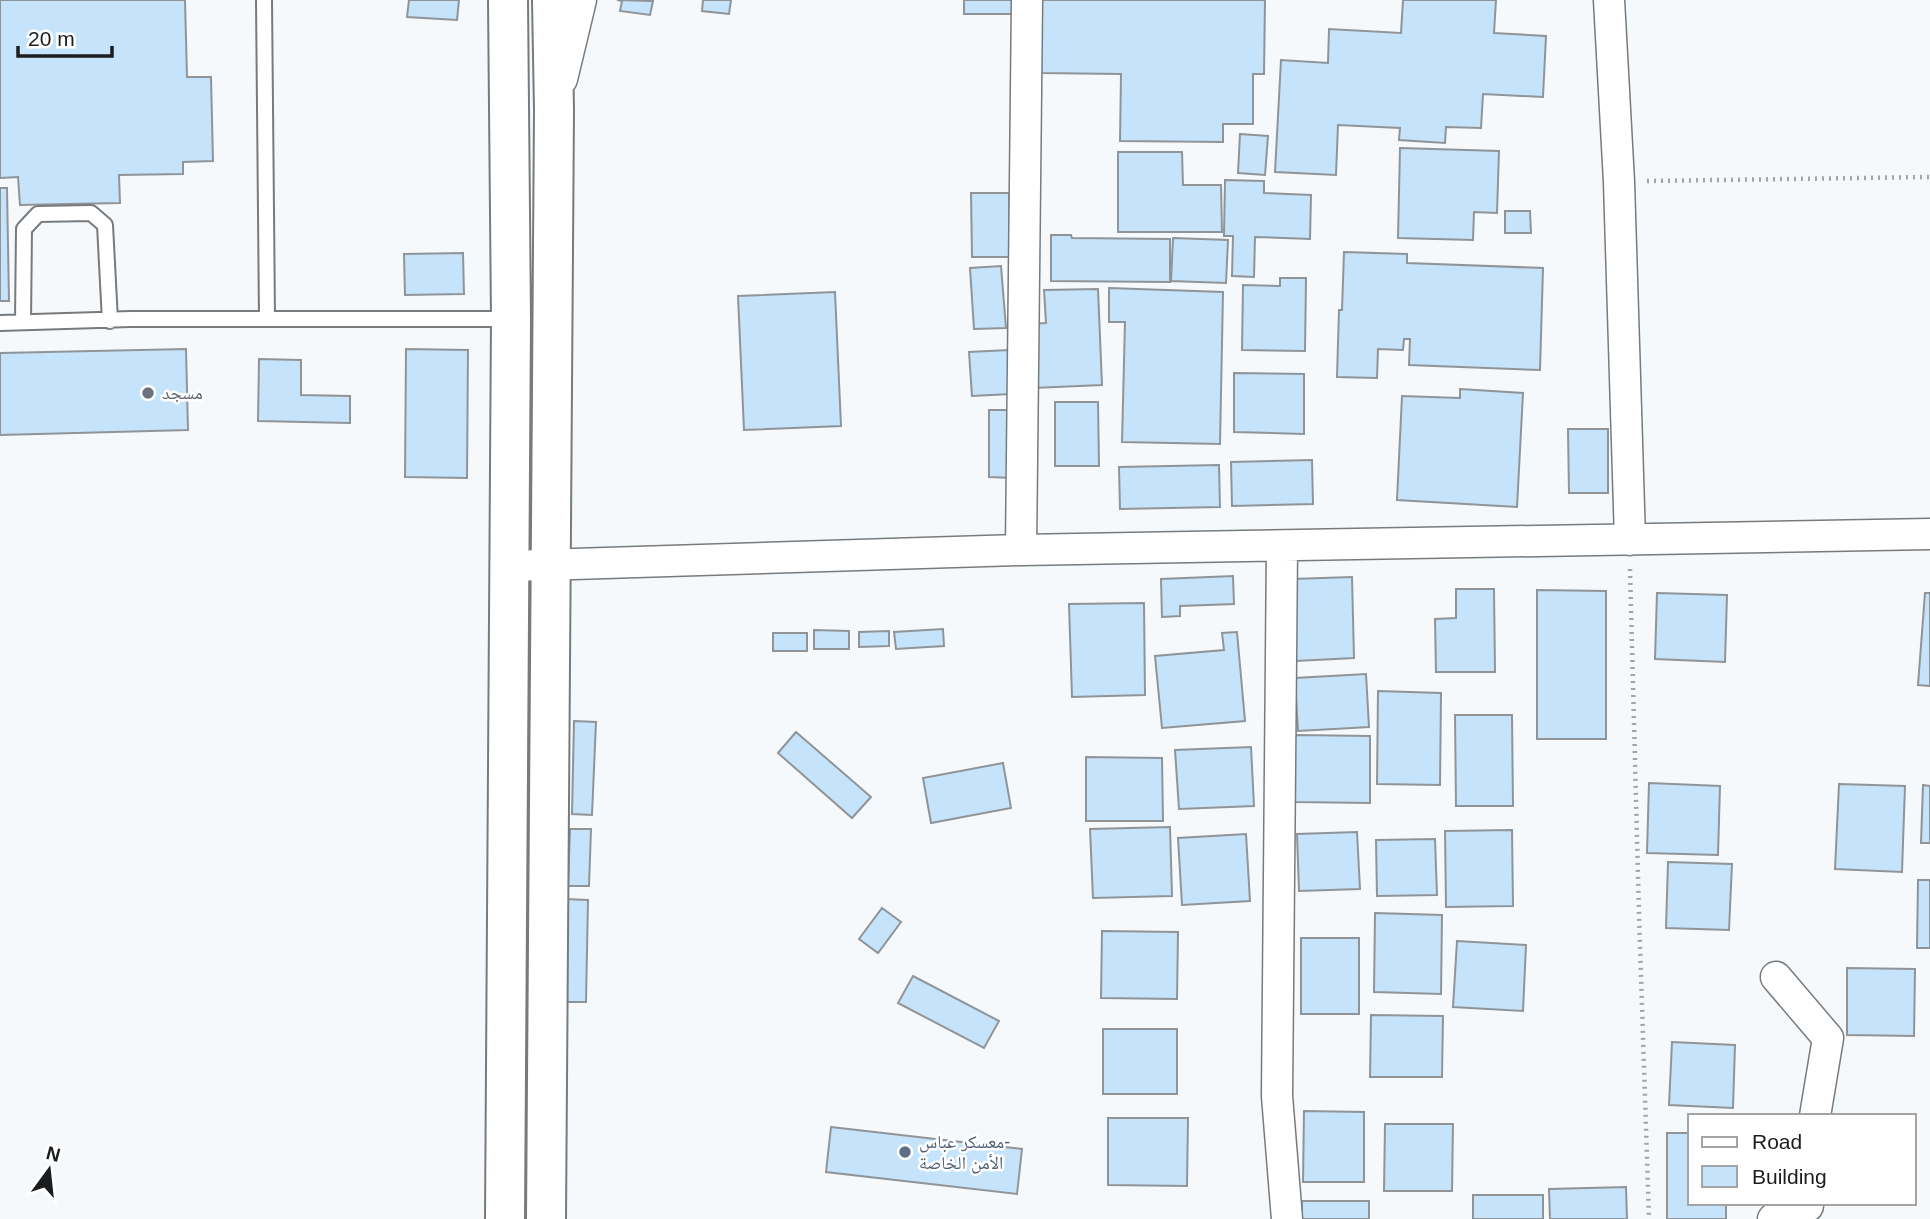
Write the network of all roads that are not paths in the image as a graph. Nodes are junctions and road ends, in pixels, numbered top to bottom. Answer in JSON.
{"nodes":[{"id":1,"x":264,"y":0,"type":"edge"},
{"id":2,"x":508,"y":0,"type":"edge"},
{"id":3,"x":552,"y":0,"type":"edge"},
{"id":4,"x":581,"y":0,"type":"edge"},
{"id":5,"x":1027,"y":0,"type":"edge"},
{"id":6,"x":1608,"y":0,"type":"edge"},
{"id":7,"x":554,"y":110,"type":"junction"},
{"id":8,"x":267,"y":319,"type":"junction"},
{"id":9,"x":511,"y":319,"type":"junction"},
{"id":10,"x":110,"y":321,"type":"junction"},
{"id":11,"x":23,"y":322,"type":"junction"},
{"id":12,"x":0,"y":323,"type":"edge"},
{"id":13,"x":1930,"y":534,"type":"edge"},
{"id":14,"x":1630,"y":540,"type":"junction"},
{"id":15,"x":1282,"y":546,"type":"junction"},
{"id":16,"x":1021,"y":550,"type":"junction"},
{"id":17,"x":551,"y":565,"type":"junction"},
{"id":18,"x":510,"y":566,"type":"junction"},
{"id":19,"x":1776,"y":977,"type":"dead end"},
{"id":20,"x":1815,"y":1114,"type":"edge"},
{"id":21,"x":1808,"y":1205,"type":"edge"},
{"id":22,"x":505,"y":1219,"type":"edge"},
{"id":23,"x":546,"y":1219,"type":"edge"},
{"id":24,"x":1287,"y":1219,"type":"edge"},
{"id":25,"x":1773,"y":1219,"type":"edge"}],
"edges":[{"from":1,"to":8,"type":"lane"},
{"from":2,"to":9,"type":"main road"},
{"from":3,"to":7,"type":"main road"},
{"from":4,"to":7,"type":"street"},
{"from":5,"to":16,"type":"street"},
{"from":6,"to":14,"type":"street"},
{"from":7,"to":17,"type":"main road"},
{"from":8,"to":9,"type":"lane"},
{"from":8,"to":10,"type":"lane"},
{"from":9,"to":18,"type":"main road"},
{"from":10,"to":11,"type":"lane"},
{"from":10,"to":11,"type":"lane"},
{"from":11,"to":12,"type":"lane"},
{"from":13,"to":14,"type":"street"},
{"from":14,"to":15,"type":"street"},
{"from":15,"to":16,"type":"street"},
{"from":15,"to":24,"type":"street"},
{"from":16,"to":17,"type":"street"},
{"from":17,"to":18,"type":"street"},
{"from":17,"to":23,"type":"main road"},
{"from":18,"to":22,"type":"main road"},
{"from":19,"to":20,"type":"street"},
{"from":21,"to":25,"type":"street"}]}
